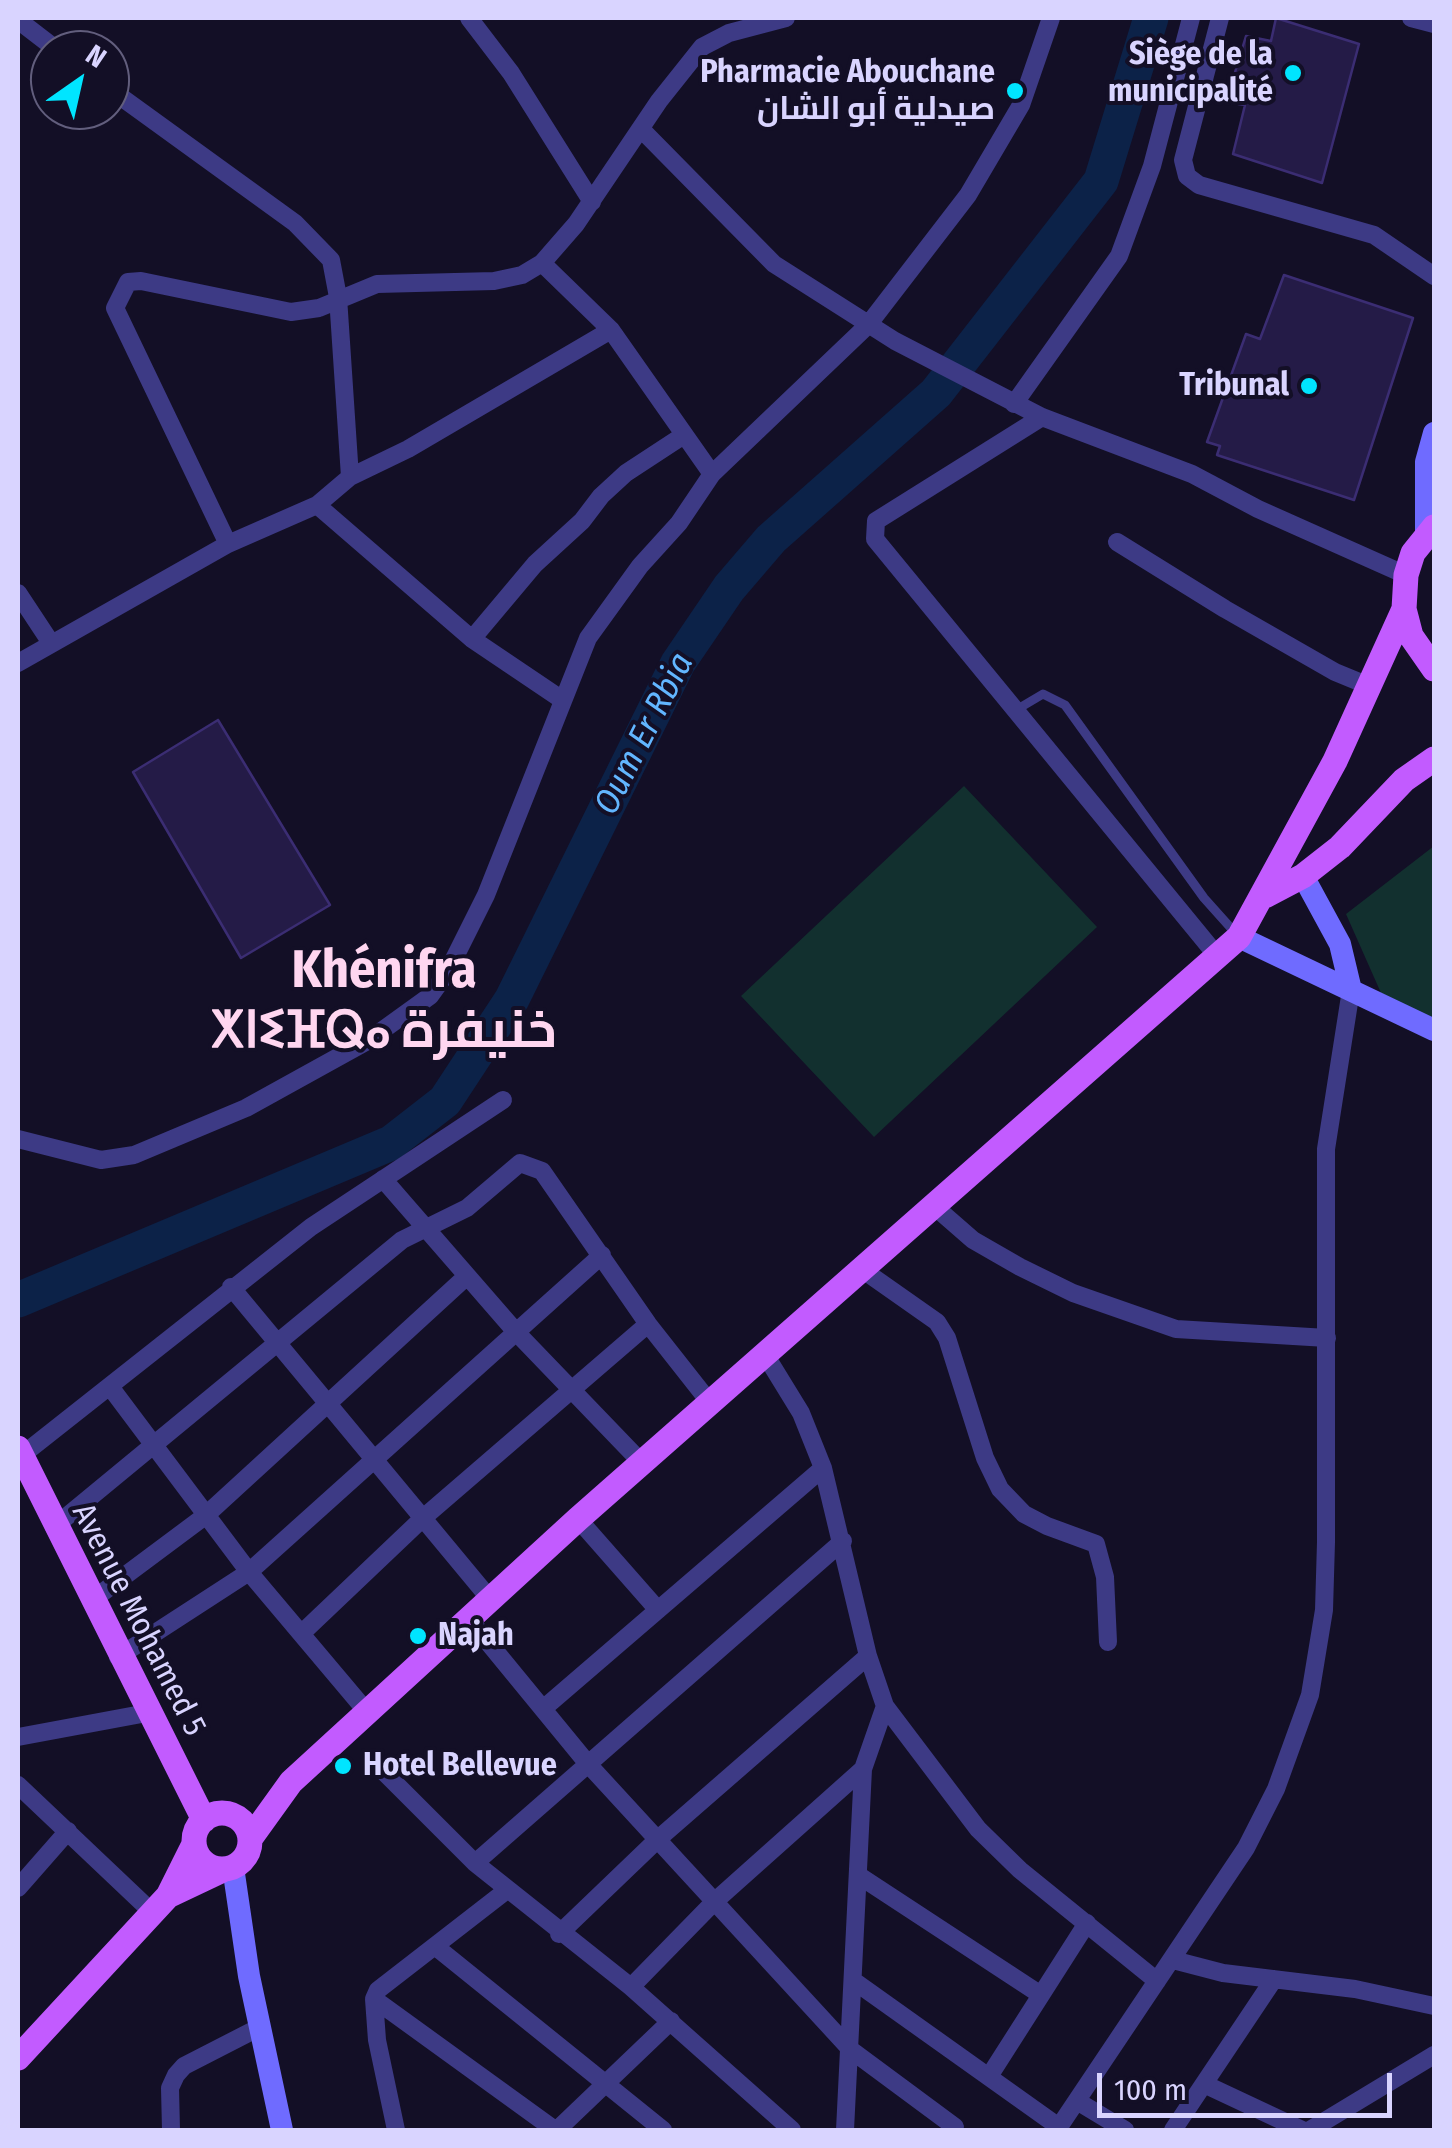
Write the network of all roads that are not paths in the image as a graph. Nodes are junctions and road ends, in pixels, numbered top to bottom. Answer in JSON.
{"nodes":[{"id":1,"x":469,"y":18,"type":"edge"},
{"id":2,"x":786,"y":18,"type":"edge"},
{"id":3,"x":1051,"y":18,"type":"edge"},
{"id":4,"x":1191,"y":18,"type":"edge"},
{"id":5,"x":1220,"y":18,"type":"edge"},
{"id":6,"x":1411,"y":18,"type":"edge"},
{"id":7,"x":1434,"y":24,"type":"edge"},
{"id":8,"x":130,"y":105,"type":"edge"},
{"id":9,"x":641,"y":128,"type":"junction"},
{"id":10,"x":592,"y":202,"type":"junction"},
{"id":11,"x":542,"y":263,"type":"junction"},
{"id":12,"x":1434,"y":276,"type":"edge"},
{"id":13,"x":338,"y":297,"type":"junction"},
{"id":14,"x":868,"y":325,"type":"junction"},
{"id":15,"x":611,"y":330,"type":"junction"},
{"id":16,"x":1008,"y":401,"type":"junction"},
{"id":17,"x":1042,"y":417,"type":"junction"},
{"id":18,"x":1434,"y":432,"type":"edge"},
{"id":19,"x":684,"y":435,"type":"junction"},
{"id":20,"x":712,"y":474,"type":"junction"},
{"id":21,"x":350,"y":477,"type":"junction"},
{"id":22,"x":317,"y":505,"type":"junction"},
{"id":23,"x":1430,"y":531,"type":"edge"},
{"id":24,"x":1117,"y":542,"type":"dead end"},
{"id":25,"x":228,"y":544,"type":"junction"},
{"id":26,"x":1406,"y":574,"type":"junction"},
{"id":27,"x":18,"y":593,"type":"edge"},
{"id":28,"x":1404,"y":609,"type":"junction"},
{"id":29,"x":472,"y":639,"type":"junction"},
{"id":30,"x":51,"y":643,"type":"junction"},
{"id":31,"x":18,"y":663,"type":"edge"},
{"id":32,"x":1434,"y":669,"type":"edge"},
{"id":33,"x":1369,"y":686,"type":"junction"},
{"id":34,"x":561,"y":699,"type":"junction"},
{"id":35,"x":1014,"y":711,"type":"junction"},
{"id":36,"x":1434,"y":759,"type":"edge"},
{"id":37,"x":1302,"y":876,"type":"junction"},
{"id":38,"x":1265,"y":896,"type":"junction"},
{"id":39,"x":1239,"y":938,"type":"junction"},
{"id":40,"x":1218,"y":957,"type":"junction"},
{"id":41,"x":1351,"y":990,"type":"junction"},
{"id":42,"x":1434,"y":1030,"type":"edge"},
{"id":43,"x":503,"y":1100,"type":"dead end"},
{"id":44,"x":18,"y":1139,"type":"edge"},
{"id":45,"x":383,"y":1180,"type":"junction"},
{"id":46,"x":934,"y":1206,"type":"junction"},
{"id":47,"x":425,"y":1229,"type":"junction"},
{"id":48,"x":602,"y":1255,"type":"junction"},
{"id":49,"x":863,"y":1270,"type":"junction"},
{"id":50,"x":467,"y":1276,"type":"junction"},
{"id":51,"x":231,"y":1288,"type":"junction"},
{"id":52,"x":648,"y":1324,"type":"junction"},
{"id":53,"x":516,"y":1332,"type":"junction"},
{"id":54,"x":1328,"y":1338,"type":"junction"},
{"id":55,"x":275,"y":1342,"type":"junction"},
{"id":56,"x":766,"y":1356,"type":"junction"},
{"id":57,"x":571,"y":1386,"type":"junction"},
{"id":58,"x":111,"y":1388,"type":"junction"},
{"id":59,"x":324,"y":1402,"type":"junction"},
{"id":60,"x":711,"y":1404,"type":"junction"},
{"id":61,"x":155,"y":1447,"type":"junction"},
{"id":62,"x":19,"y":1452,"type":"edge"},
{"id":63,"x":371,"y":1460,"type":"junction"},
{"id":64,"x":643,"y":1464,"type":"junction"},
{"id":65,"x":823,"y":1468,"type":"junction"},
{"id":66,"x":205,"y":1516,"type":"junction"},
{"id":67,"x":422,"y":1518,"type":"junction"},
{"id":68,"x":578,"y":1519,"type":"junction"},
{"id":69,"x":54,"y":1527,"type":"junction"},
{"id":70,"x":843,"y":1541,"type":"junction"},
{"id":71,"x":249,"y":1572,"type":"junction"},
{"id":72,"x":490,"y":1599,"type":"junction"},
{"id":73,"x":91,"y":1601,"type":"junction"},
{"id":74,"x":658,"y":1610,"type":"junction"},
{"id":75,"x":468,"y":1619,"type":"junction"},
{"id":76,"x":302,"y":1633,"type":"junction"},
{"id":77,"x":1108,"y":1642,"type":"dead end"},
{"id":78,"x":868,"y":1656,"type":"junction"},
{"id":79,"x":118,"y":1657,"type":"junction"},
{"id":80,"x":885,"y":1706,"type":"junction"},
{"id":81,"x":544,"y":1708,"type":"junction"},
{"id":82,"x":367,"y":1712,"type":"junction"},
{"id":83,"x":147,"y":1713,"type":"junction"},
{"id":84,"x":18,"y":1738,"type":"edge"},
{"id":85,"x":374,"y":1762,"type":"dead end"},
{"id":86,"x":588,"y":1764,"type":"junction"},
{"id":87,"x":863,"y":1770,"type":"junction"},
{"id":88,"x":292,"y":1782,"type":"junction"},
{"id":89,"x":18,"y":1785,"type":"edge"},
{"id":90,"x":209,"y":1826,"type":"junction"},
{"id":91,"x":68,"y":1832,"type":"junction"},
{"id":92,"x":250,"y":1839,"type":"junction"},
{"id":93,"x":658,"y":1839,"type":"junction"},
{"id":94,"x":475,"y":1863,"type":"junction"},
{"id":95,"x":229,"y":1868,"type":"junction"},
{"id":96,"x":858,"y":1876,"type":"junction"},
{"id":97,"x":18,"y":1888,"type":"edge"},
{"id":98,"x":506,"y":1890,"type":"junction"},
{"id":99,"x":714,"y":1902,"type":"junction"},
{"id":100,"x":161,"y":1904,"type":"junction"},
{"id":101,"x":1088,"y":1923,"type":"junction"},
{"id":102,"x":558,"y":1934,"type":"junction"},
{"id":103,"x":436,"y":1947,"type":"junction"},
{"id":104,"x":1173,"y":1960,"type":"junction"},
{"id":105,"x":1274,"y":1979,"type":"junction"},
{"id":106,"x":854,"y":1980,"type":"junction"},
{"id":107,"x":1157,"y":1982,"type":"junction"},
{"id":108,"x":631,"y":1987,"type":"junction"},
{"id":109,"x":1041,"y":1995,"type":"junction"},
{"id":110,"x":374,"y":1999,"type":"junction"},
{"id":111,"x":1434,"y":2006,"type":"edge"},
{"id":112,"x":671,"y":2022,"type":"junction"},
{"id":113,"x":260,"y":2028,"type":"junction"},
{"id":114,"x":21,"y":2047,"type":"edge"},
{"id":115,"x":851,"y":2050,"type":"junction"},
{"id":116,"x":1434,"y":2055,"type":"edge"},
{"id":117,"x":990,"y":2074,"type":"junction"},
{"id":118,"x":609,"y":2082,"type":"junction"},
{"id":119,"x":1204,"y":2084,"type":"junction"},
{"id":120,"x":1077,"y":2102,"type":"junction"},
{"id":121,"x":955,"y":2126,"type":"dead end"},
{"id":122,"x":1058,"y":2129,"type":"edge"},
{"id":123,"x":171,"y":2130,"type":"edge"},
{"id":124,"x":282,"y":2130,"type":"edge"},
{"id":125,"x":396,"y":2130,"type":"edge"},
{"id":126,"x":556,"y":2130,"type":"edge"},
{"id":127,"x":663,"y":2130,"type":"edge"},
{"id":128,"x":792,"y":2130,"type":"edge"},
{"id":129,"x":845,"y":2130,"type":"edge"},
{"id":130,"x":1125,"y":2130,"type":"edge"},
{"id":131,"x":1173,"y":2130,"type":"edge"},
{"id":132,"x":1302,"y":2130,"type":"edge"},
{"id":133,"x":1310,"y":2130,"type":"edge"}],
"edges":[{"from":1,"to":10,"type":"street"},
{"from":2,"to":9,"type":"street"},
{"from":3,"to":14,"type":"street"},
{"from":4,"to":16,"type":"street"},
{"from":5,"to":12,"type":"street"},
{"from":6,"to":7,"type":"street"},
{"from":8,"to":13,"type":"street"},
{"from":9,"to":10,"type":"street"},
{"from":9,"to":14,"type":"street"},
{"from":10,"to":11,"type":"street"},
{"from":11,"to":13,"type":"street"},
{"from":11,"to":15,"type":"street"},
{"from":13,"to":21,"type":"street"},
{"from":13,"to":25,"type":"street"},
{"from":14,"to":16,"type":"street"},
{"from":14,"to":20,"type":"street"},
{"from":15,"to":19,"type":"street"},
{"from":15,"to":21,"type":"street"},
{"from":16,"to":17,"type":"street"},
{"from":17,"to":26,"type":"street"},
{"from":17,"to":35,"type":"street"},
{"from":18,"to":23,"type":"street"},
{"from":19,"to":20,"type":"street"},
{"from":19,"to":29,"type":"street"},
{"from":20,"to":34,"type":"street"},
{"from":21,"to":22,"type":"street"},
{"from":22,"to":25,"type":"street"},
{"from":22,"to":29,"type":"street"},
{"from":23,"to":26,"type":"main road"},
{"from":24,"to":33,"type":"street"},
{"from":25,"to":30,"type":"street"},
{"from":26,"to":28,"type":"main road"},
{"from":27,"to":30,"type":"street"},
{"from":28,"to":32,"type":"main road"},
{"from":28,"to":33,"type":"main road"},
{"from":29,"to":34,"type":"street"},
{"from":30,"to":31,"type":"street"},
{"from":33,"to":38,"type":"main road"},
{"from":34,"to":44,"type":"street"},
{"from":35,"to":39,"type":"lane"},
{"from":35,"to":40,"type":"street"},
{"from":36,"to":37,"type":"main road"},
{"from":37,"to":38,"type":"main road"},
{"from":37,"to":41,"type":"street"},
{"from":38,"to":39,"type":"main road"},
{"from":39,"to":40,"type":"main road"},
{"from":39,"to":41,"type":"street"},
{"from":40,"to":46,"type":"main road"},
{"from":41,"to":42,"type":"street"},
{"from":41,"to":54,"type":"street"},
{"from":43,"to":45,"type":"street"},
{"from":45,"to":47,"type":"street"},
{"from":45,"to":51,"type":"street"},
{"from":46,"to":49,"type":"main road"},
{"from":46,"to":54,"type":"street"},
{"from":47,"to":48,"type":"street"},
{"from":47,"to":50,"type":"street"},
{"from":47,"to":55,"type":"street"},
{"from":48,"to":52,"type":"street"},
{"from":48,"to":53,"type":"street"},
{"from":49,"to":56,"type":"main road"},
{"from":49,"to":77,"type":"street"},
{"from":50,"to":53,"type":"street"},
{"from":50,"to":59,"type":"street"},
{"from":51,"to":55,"type":"street"},
{"from":51,"to":58,"type":"street"},
{"from":52,"to":57,"type":"street"},
{"from":52,"to":60,"type":"street"},
{"from":53,"to":57,"type":"street"},
{"from":53,"to":63,"type":"street"},
{"from":54,"to":104,"type":"street"},
{"from":55,"to":59,"type":"street"},
{"from":55,"to":61,"type":"street"},
{"from":56,"to":60,"type":"main road"},
{"from":56,"to":65,"type":"street"},
{"from":57,"to":64,"type":"street"},
{"from":57,"to":67,"type":"street"},
{"from":58,"to":61,"type":"street"},
{"from":58,"to":62,"type":"street"},
{"from":59,"to":63,"type":"street"},
{"from":59,"to":66,"type":"street"},
{"from":60,"to":64,"type":"main road"},
{"from":61,"to":66,"type":"street"},
{"from":61,"to":69,"type":"street"},
{"from":62,"to":69,"type":"main road","name":"Avenue Mohamed 5"},
{"from":63,"to":67,"type":"street"},
{"from":63,"to":71,"type":"street"},
{"from":64,"to":68,"type":"main road"},
{"from":65,"to":70,"type":"street"},
{"from":65,"to":74,"type":"street"},
{"from":66,"to":71,"type":"street"},
{"from":66,"to":73,"type":"street"},
{"from":67,"to":72,"type":"street"},
{"from":67,"to":76,"type":"street"},
{"from":68,"to":72,"type":"main road"},
{"from":68,"to":74,"type":"street"},
{"from":69,"to":73,"type":"main road","name":"Avenue Mohamed 5"},
{"from":70,"to":78,"type":"street"},
{"from":70,"to":86,"type":"street"},
{"from":71,"to":76,"type":"street"},
{"from":71,"to":79,"type":"street"},
{"from":72,"to":75,"type":"main road"},
{"from":73,"to":79,"type":"main road","name":"Avenue Mohamed 5"},
{"from":74,"to":81,"type":"street"},
{"from":75,"to":81,"type":"street"},
{"from":75,"to":82,"type":"main road"},
{"from":76,"to":82,"type":"street"},
{"from":78,"to":80,"type":"street"},
{"from":78,"to":93,"type":"street"},
{"from":79,"to":83,"type":"main road","name":"Avenue Mohamed 5"},
{"from":80,"to":87,"type":"street"},
{"from":80,"to":101,"type":"street"},
{"from":81,"to":86,"type":"street"},
{"from":82,"to":88,"type":"main road"},
{"from":83,"to":84,"type":"street"},
{"from":83,"to":90,"type":"main road","name":"Avenue Mohamed 5"},
{"from":85,"to":94,"type":"street"},
{"from":86,"to":93,"type":"street"},
{"from":86,"to":94,"type":"street"},
{"from":87,"to":96,"type":"street"},
{"from":87,"to":99,"type":"street"},
{"from":88,"to":90,"type":"main road"},
{"from":88,"to":92,"type":"main road"},
{"from":89,"to":91,"type":"street"},
{"from":90,"to":92,"type":"main road"},
{"from":90,"to":95,"type":"main road"},
{"from":90,"to":100,"type":"main road"},
{"from":91,"to":97,"type":"street"},
{"from":91,"to":100,"type":"street"},
{"from":92,"to":95,"type":"main road"},
{"from":93,"to":99,"type":"street"},
{"from":93,"to":102,"type":"street"},
{"from":94,"to":98,"type":"street"},
{"from":95,"to":100,"type":"main road"},
{"from":95,"to":113,"type":"street"},
{"from":96,"to":106,"type":"street"},
{"from":96,"to":109,"type":"street"},
{"from":98,"to":102,"type":"street"},
{"from":98,"to":103,"type":"street"},
{"from":99,"to":108,"type":"street"},
{"from":99,"to":115,"type":"street"},
{"from":100,"to":114,"type":"main road"},
{"from":101,"to":107,"type":"street"},
{"from":101,"to":109,"type":"street"},
{"from":102,"to":108,"type":"street"},
{"from":103,"to":110,"type":"street"},
{"from":103,"to":118,"type":"street"},
{"from":104,"to":105,"type":"street"},
{"from":104,"to":107,"type":"street"},
{"from":105,"to":111,"type":"street"},
{"from":105,"to":119,"type":"street"},
{"from":106,"to":115,"type":"street"},
{"from":106,"to":117,"type":"street"},
{"from":107,"to":120,"type":"street"},
{"from":108,"to":112,"type":"street"},
{"from":109,"to":117,"type":"street"},
{"from":110,"to":125,"type":"street"},
{"from":110,"to":126,"type":"street"},
{"from":112,"to":118,"type":"street"},
{"from":112,"to":128,"type":"street"},
{"from":113,"to":123,"type":"street"},
{"from":113,"to":124,"type":"street"},
{"from":115,"to":121,"type":"street"},
{"from":115,"to":129,"type":"street"},
{"from":116,"to":133,"type":"street"},
{"from":117,"to":122,"type":"street"},
{"from":118,"to":126,"type":"street"},
{"from":118,"to":127,"type":"street"},
{"from":119,"to":131,"type":"street"},
{"from":119,"to":132,"type":"street"},
{"from":120,"to":122,"type":"street"},
{"from":120,"to":130,"type":"street"}]}
